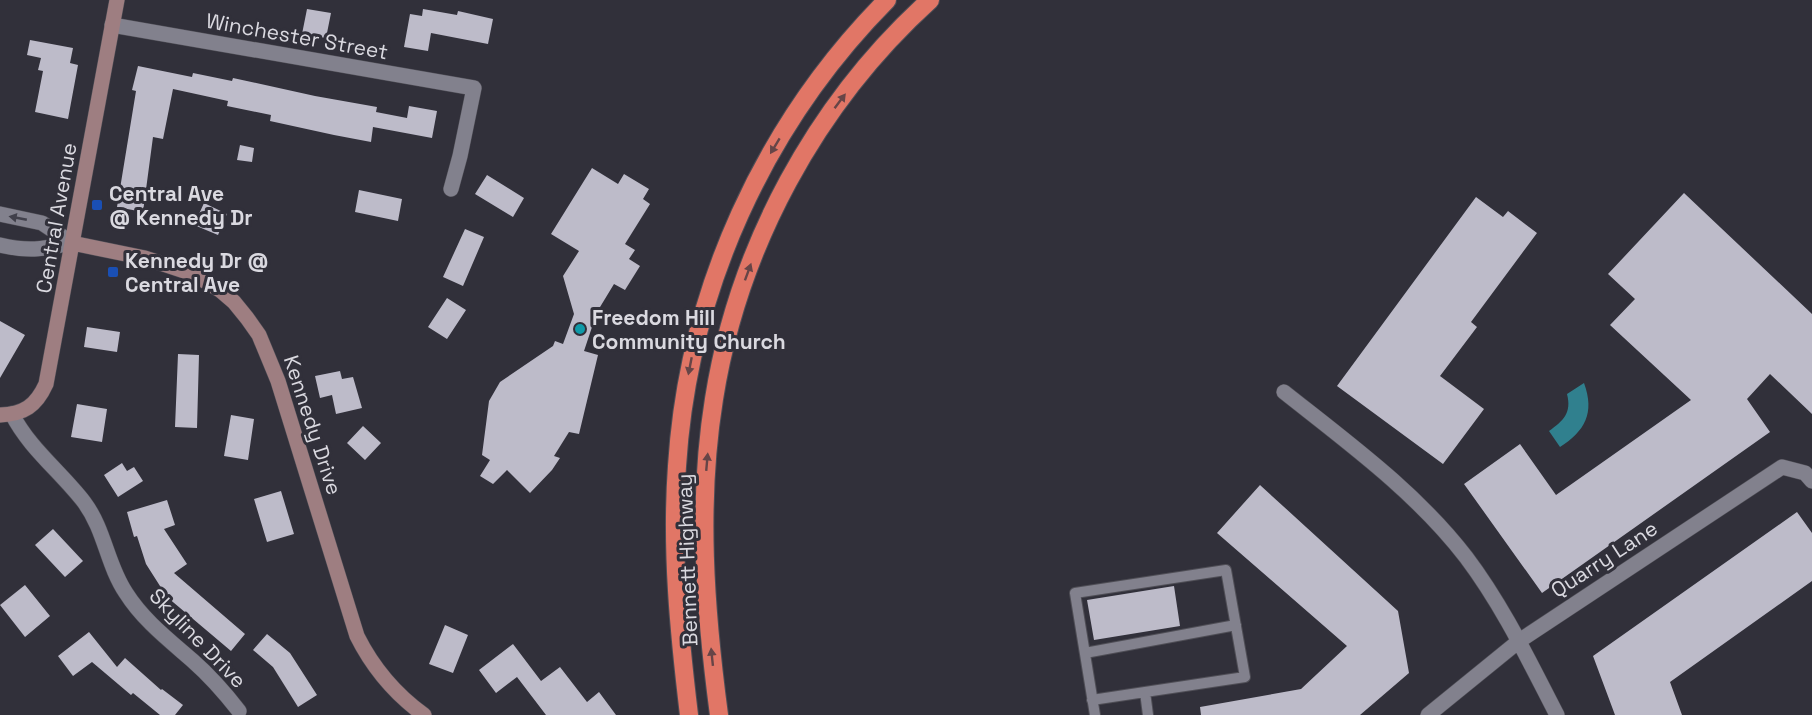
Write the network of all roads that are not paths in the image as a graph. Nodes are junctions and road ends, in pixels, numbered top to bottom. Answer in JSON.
{"nodes":[{"id":1,"x":117,"y":0,"type":"edge"},
{"id":2,"x":887,"y":0,"type":"edge"},
{"id":3,"x":930,"y":0,"type":"edge"},
{"id":4,"x":112,"y":25,"type":"junction"},
{"id":5,"x":451,"y":189,"type":"dead end"},
{"id":6,"x":0,"y":214,"type":"edge"},
{"id":7,"x":72,"y":243,"type":"junction"},
{"id":8,"x":0,"y":245,"type":"edge"},
{"id":9,"x":1284,"y":392,"type":"dead end"},
{"id":10,"x":6,"y":415,"type":"edge"},
{"id":11,"x":1812,"y":482,"type":"edge"},
{"id":12,"x":1236,"y":625,"type":"junction"},
{"id":13,"x":1519,"y":640,"type":"junction"},
{"id":14,"x":1085,"y":653,"type":"junction"},
{"id":15,"x":1145,"y":692,"type":"junction"},
{"id":16,"x":1092,"y":700,"type":"junction"},
{"id":17,"x":239,"y":711,"type":"dead end"},
{"id":18,"x":424,"y":715,"type":"edge"},
{"id":19,"x":689,"y":715,"type":"edge"},
{"id":20,"x":719,"y":715,"type":"edge"},
{"id":21,"x":1095,"y":715,"type":"edge"},
{"id":22,"x":1148,"y":715,"type":"edge"},
{"id":23,"x":1428,"y":715,"type":"edge"},
{"id":24,"x":1557,"y":715,"type":"edge"}],
"edges":[{"from":1,"to":4,"type":"street","name":"Central Avenue"},
{"from":2,"to":19,"type":"highway","name":"Bennett Highway","one_way":true},
{"from":20,"to":3,"type":"highway","name":"Bennett Highway","one_way":true},
{"from":4,"to":5,"type":"street","name":"Winchester Street"},
{"from":4,"to":7,"type":"street","name":"Central Avenue"},
{"from":7,"to":6,"type":"street","name":"Kennedy Drive","one_way":true},
{"from":7,"to":8,"type":"street","name":"Kennedy Drive"},
{"from":7,"to":10,"type":"street","name":"Central Avenue"},
{"from":7,"to":18,"type":"street","name":"Kennedy Drive"},
{"from":9,"to":13,"type":"street"},
{"from":10,"to":17,"type":"street","name":"Skyline Drive"},
{"from":11,"to":13,"type":"street","name":"Quarry Lane"},
{"from":12,"to":14,"type":"lane"},
{"from":12,"to":14,"type":"lane"},
{"from":12,"to":15,"type":"lane"},
{"from":13,"to":23,"type":"street","name":"Quarry Lane"},
{"from":13,"to":24,"type":"street"},
{"from":14,"to":16,"type":"lane"},
{"from":15,"to":16,"type":"lane"},
{"from":15,"to":22,"type":"lane"},
{"from":16,"to":21,"type":"lane"}]}
